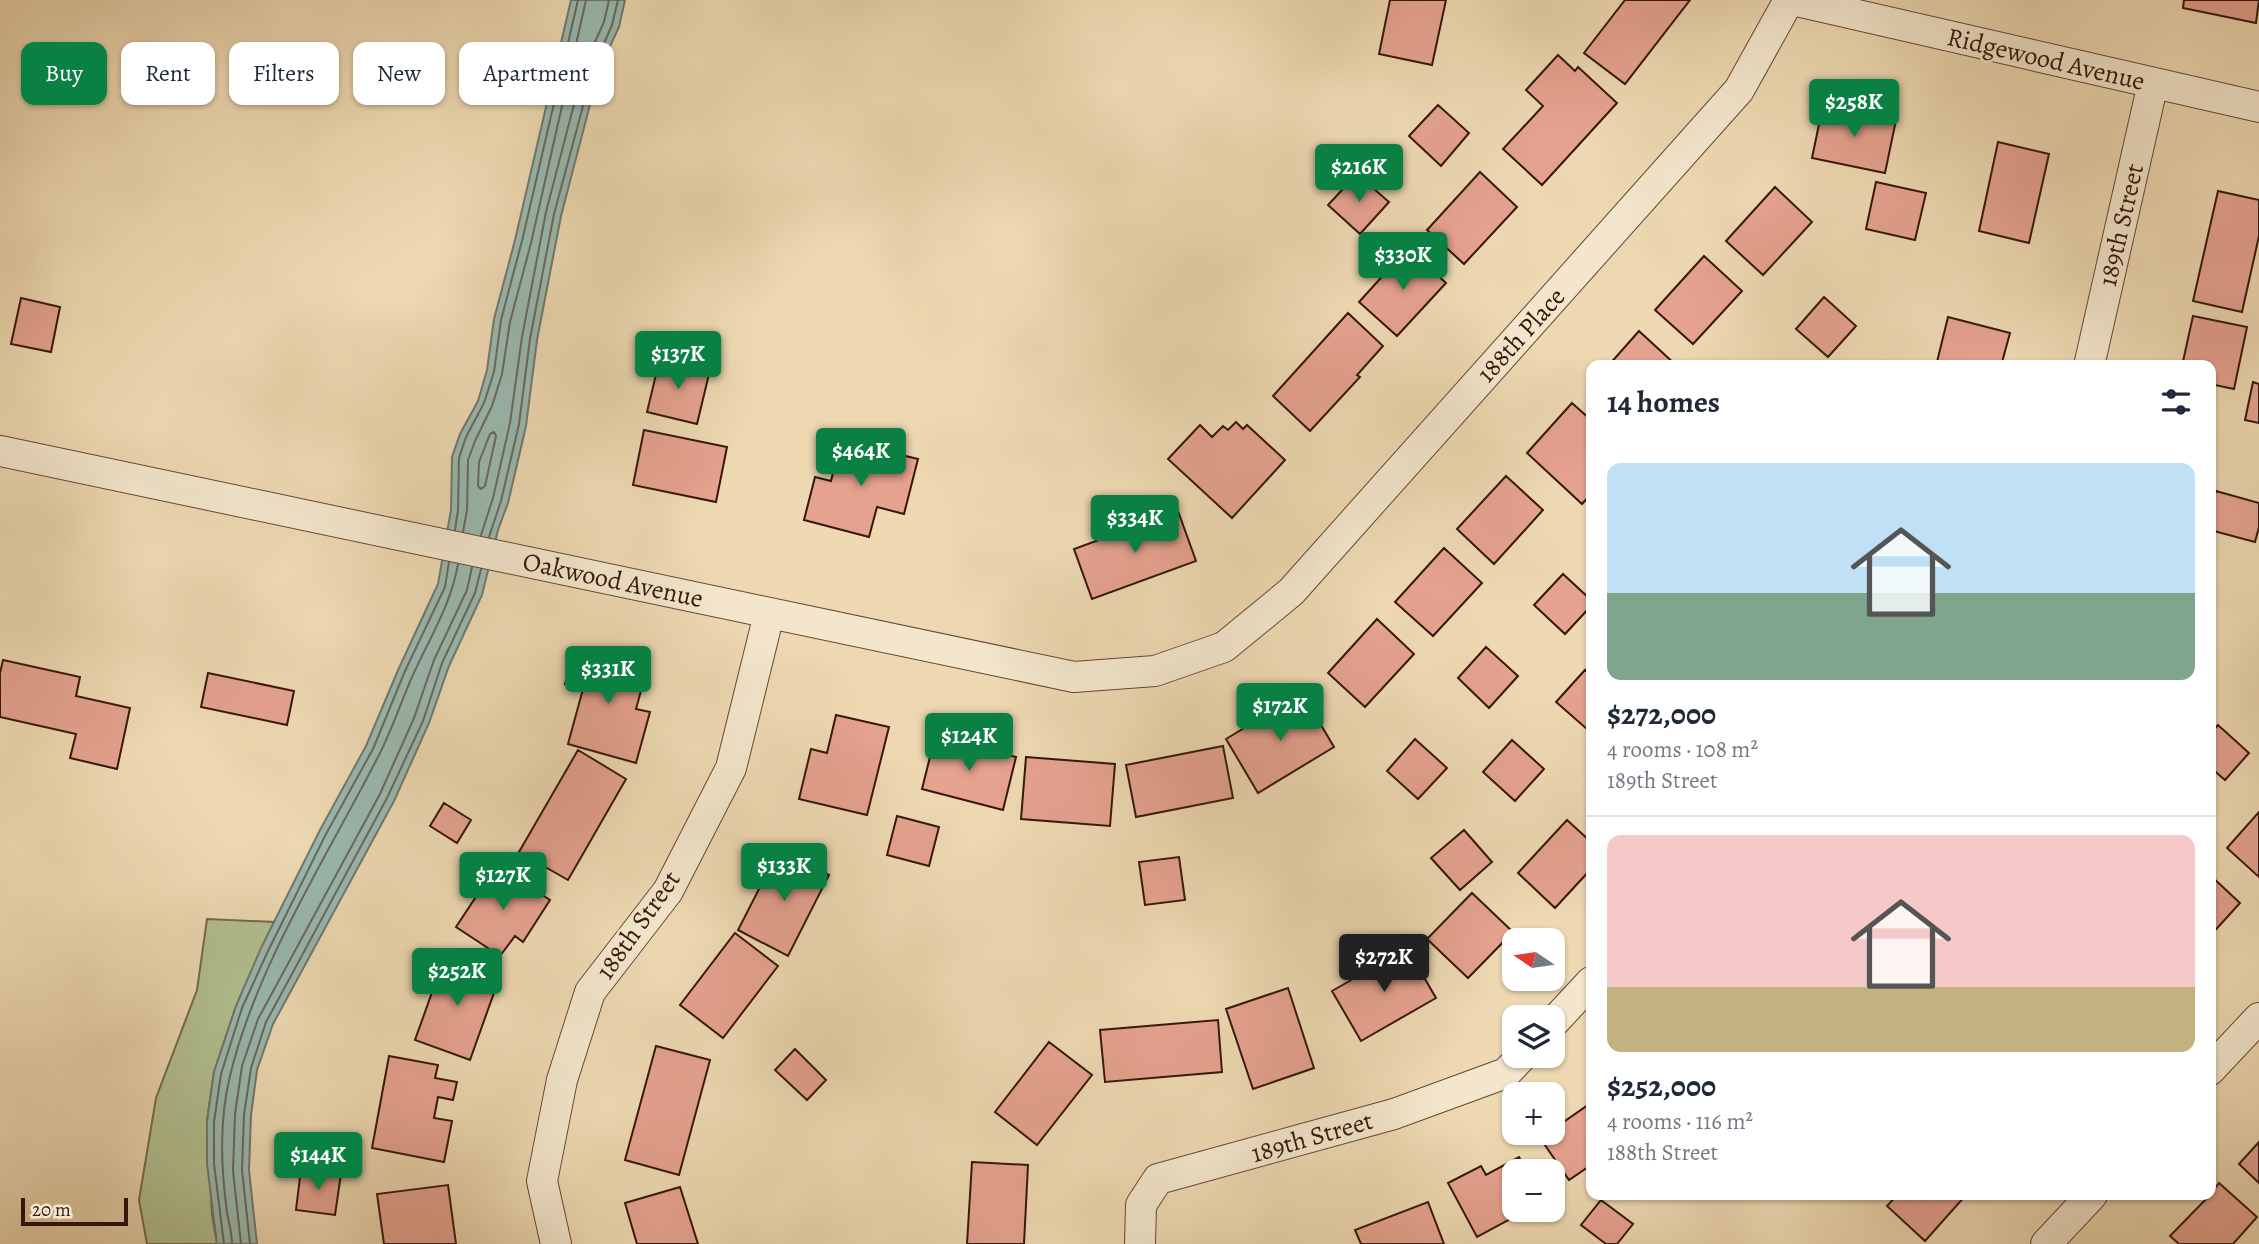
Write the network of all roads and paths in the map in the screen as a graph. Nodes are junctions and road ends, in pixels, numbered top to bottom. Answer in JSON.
{"nodes":[{"id":1,"x":1791,"y":0,"type":"edge"},
{"id":2,"x":2153,"y":83,"type":"junction"},
{"id":3,"x":2259,"y":107,"type":"edge"},
{"id":4,"x":2090,"y":360,"type":"edge"},
{"id":5,"x":0,"y":451,"type":"edge"},
{"id":6,"x":769,"y":614,"type":"junction"},
{"id":7,"x":1224,"y":647,"type":"joint"},
{"id":8,"x":1586,"y":987,"type":"edge"},
{"id":9,"x":1565,"y":1010,"type":"edge"},
{"id":10,"x":2259,"y":1018,"type":"edge"},
{"id":11,"x":2216,"y":1064,"type":"edge"},
{"id":12,"x":1511,"y":1068,"type":"edge"},
{"id":13,"x":2087,"y":1200,"type":"edge"},
{"id":14,"x":556,"y":1244,"type":"edge"},
{"id":15,"x":1140,"y":1244,"type":"edge"},
{"id":16,"x":2046,"y":1244,"type":"edge"}],
"edges":[{"from":1,"to":2,"type":"street","name":"Ridgewood Avenue"},
{"from":1,"to":7,"type":"street","name":"188th Place"},
{"from":2,"to":3,"type":"street","name":"Ridgewood Avenue"},
{"from":2,"to":4,"type":"street","name":"189th Street"},
{"from":5,"to":6,"type":"street","name":"Oakwood Avenue"},
{"from":6,"to":7,"type":"street","name":"Oakwood Avenue"},
{"from":6,"to":14,"type":"street","name":"188th Street"},
{"from":8,"to":9,"type":"street"},
{"from":10,"to":11,"type":"street"},
{"from":12,"to":15,"type":"street","name":"189th Street"},
{"from":13,"to":16,"type":"street"}]}
